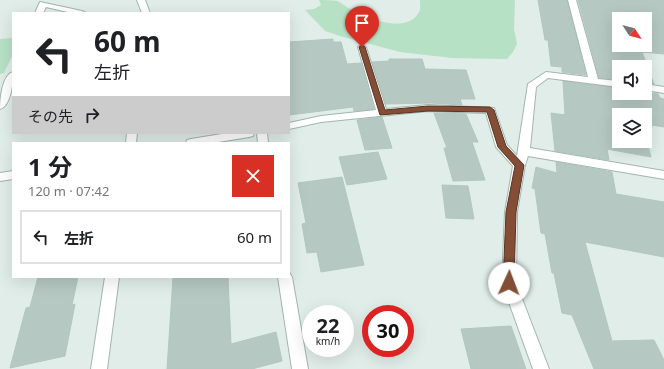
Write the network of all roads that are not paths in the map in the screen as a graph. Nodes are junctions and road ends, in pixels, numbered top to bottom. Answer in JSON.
{"nodes":[{"id":1,"x":34,"y":0,"type":"edge"},
{"id":2,"x":141,"y":0,"type":"edge"},
{"id":3,"x":572,"y":0,"type":"edge"},
{"id":4,"x":43,"y":4,"type":"junction"},
{"id":5,"x":39,"y":12,"type":"edge"},
{"id":6,"x":78,"y":12,"type":"edge"},
{"id":7,"x":146,"y":12,"type":"edge"},
{"id":8,"x":362,"y":47,"type":"dead end"},
{"id":9,"x":12,"y":77,"type":"edge"},
{"id":10,"x":594,"y":81,"type":"junction"},
{"id":11,"x":612,"y":83,"type":"edge"},
{"id":12,"x":652,"y":89,"type":"edge"},
{"id":13,"x":664,"y":90,"type":"edge"},
{"id":14,"x":0,"y":106,"type":"edge"},
{"id":15,"x":382,"y":113,"type":"junction"},
{"id":16,"x":290,"y":126,"type":"edge"},
{"id":17,"x":243,"y":134,"type":"edge"},
{"id":18,"x":197,"y":142,"type":"edge"},
{"id":19,"x":524,"y":151,"type":"junction"},
{"id":20,"x":519,"y":165,"type":"junction"},
{"id":21,"x":12,"y":174,"type":"edge"},
{"id":22,"x":664,"y":175,"type":"edge"},
{"id":23,"x":0,"y":177,"type":"edge"},
{"id":24,"x":112,"y":278,"type":"edge"},
{"id":25,"x":285,"y":278,"type":"edge"},
{"id":26,"x":99,"y":369,"type":"edge"},
{"id":27,"x":300,"y":369,"type":"edge"},
{"id":28,"x":541,"y":369,"type":"edge"}],
"edges":[{"from":1,"to":4,"type":"street"},
{"from":2,"to":7,"type":"street"},
{"from":3,"to":10,"type":"street"},
{"from":4,"to":5,"type":"street"},
{"from":4,"to":6,"type":"street"},
{"from":8,"to":15,"type":"street"},
{"from":9,"to":14,"type":"street"},
{"from":10,"to":11,"type":"street"},
{"from":10,"to":19,"type":"street"},
{"from":12,"to":13,"type":"street"},
{"from":15,"to":16,"type":"street"},
{"from":15,"to":20,"type":"street"},
{"from":17,"to":18,"type":"street"},
{"from":19,"to":20,"type":"street"},
{"from":19,"to":22,"type":"street"},
{"from":20,"to":28,"type":"street"},
{"from":21,"to":23,"type":"street"},
{"from":24,"to":26,"type":"street"},
{"from":25,"to":27,"type":"street"}]}
